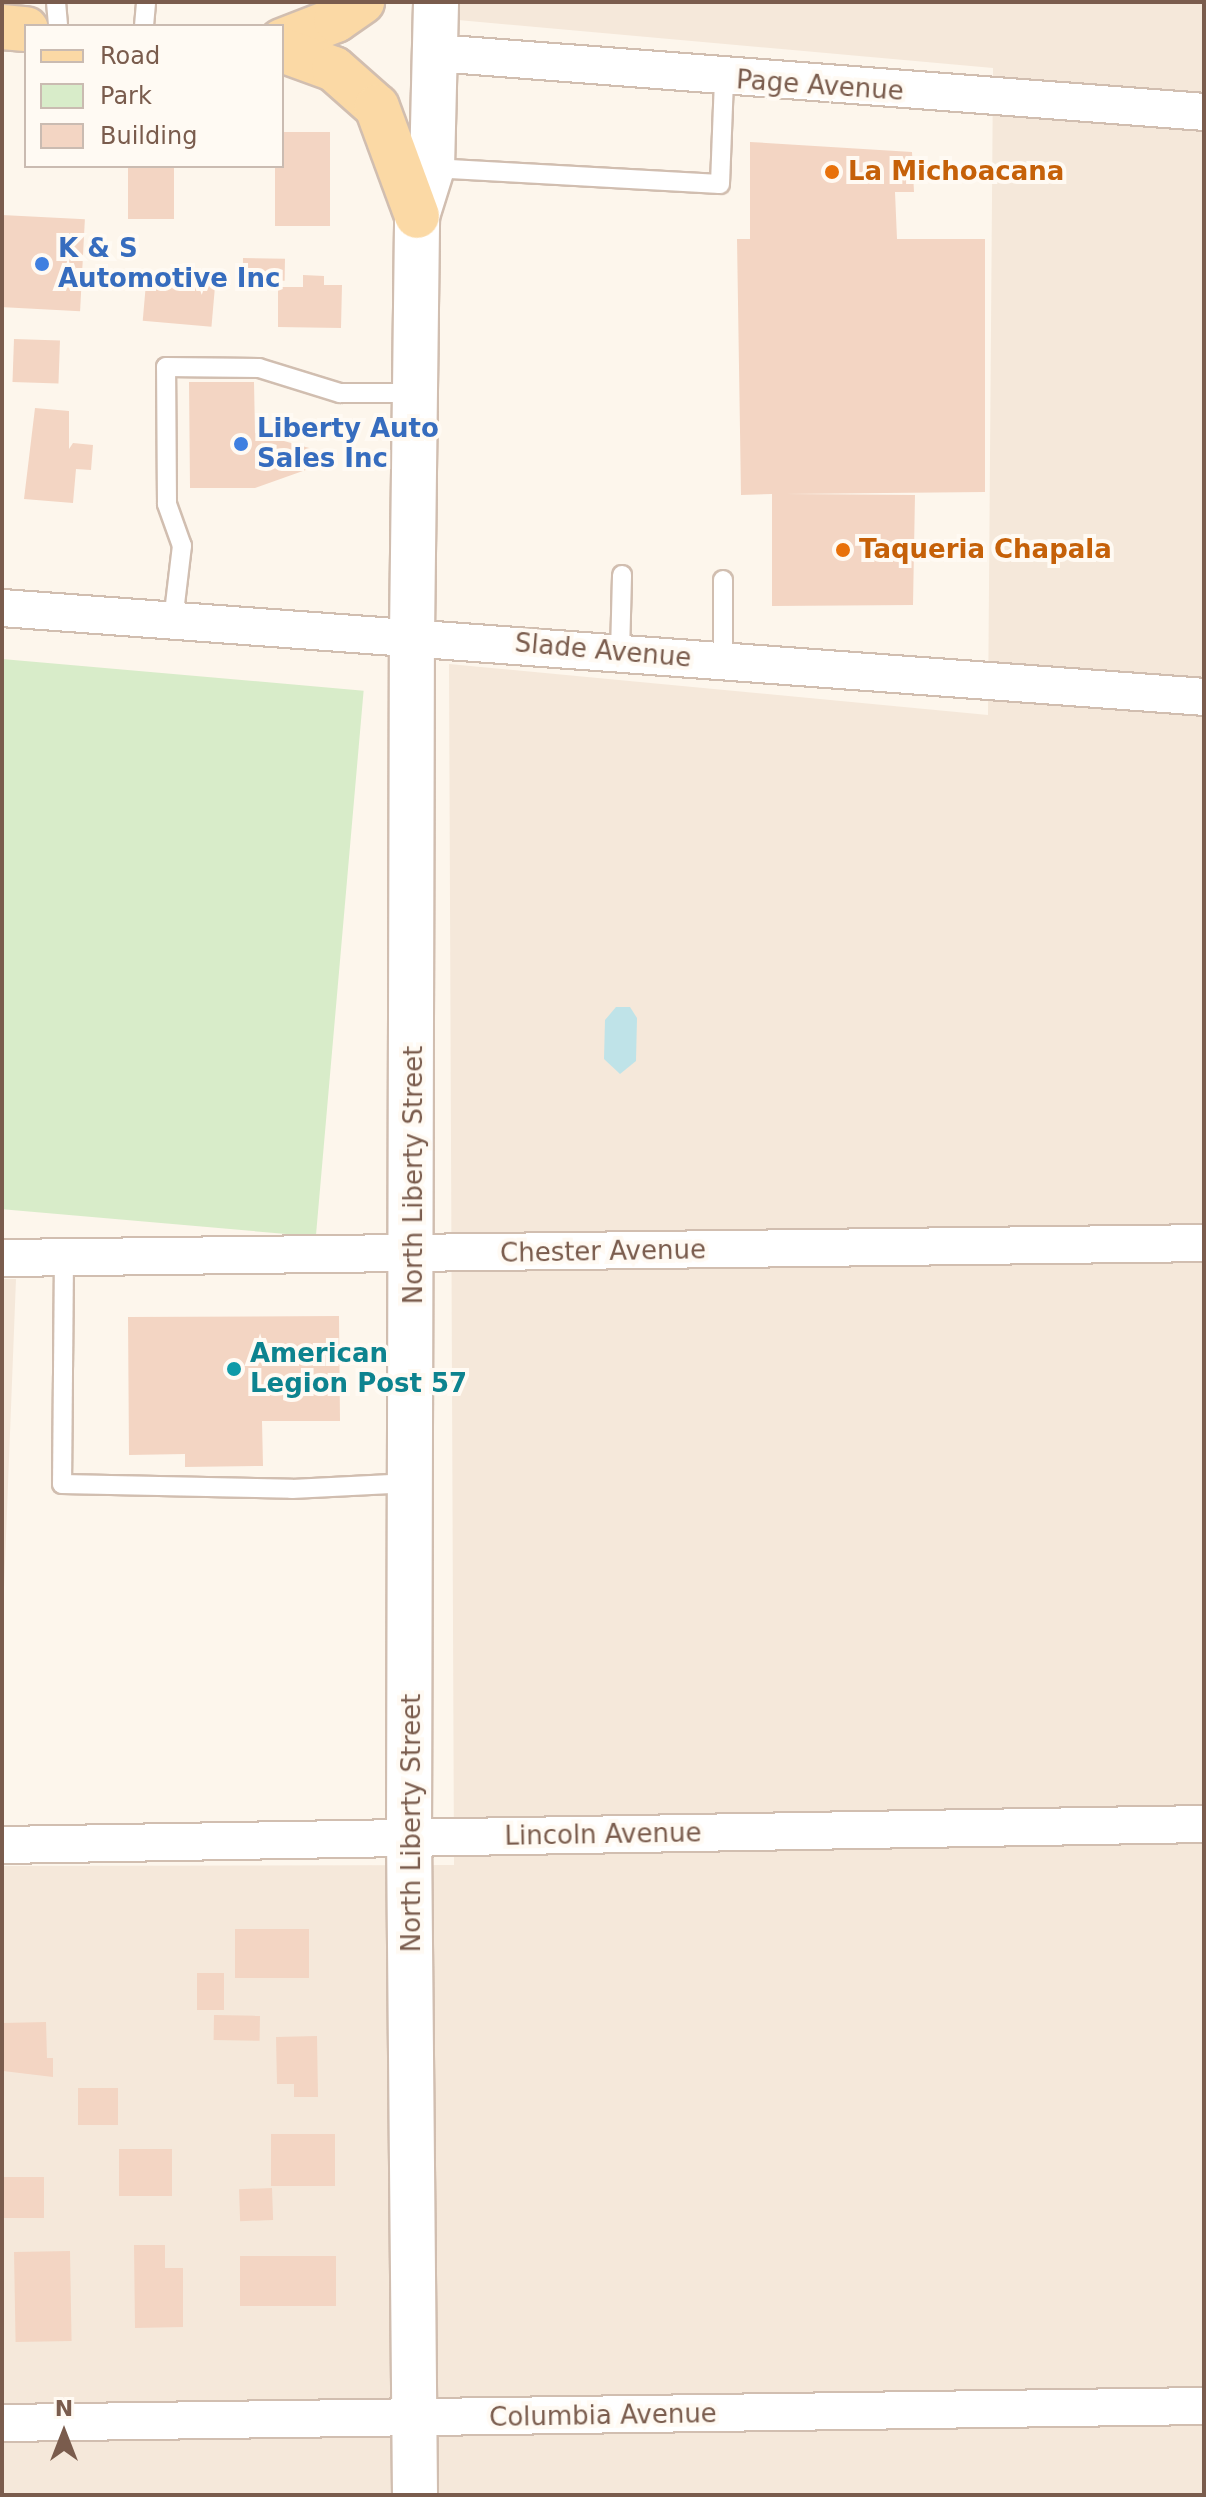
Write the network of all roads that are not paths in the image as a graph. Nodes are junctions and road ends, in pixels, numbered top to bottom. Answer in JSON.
{"nodes":[{"id":1,"x":56,"y":2,"type":"edge"},
{"id":2,"x":146,"y":2,"type":"edge"},
{"id":3,"x":362,"y":2,"type":"edge"},
{"id":4,"x":436,"y":2,"type":"edge"},
{"id":5,"x":58,"y":24,"type":"edge"},
{"id":6,"x":144,"y":24,"type":"edge"},
{"id":7,"x":2,"y":27,"type":"edge"},
{"id":8,"x":24,"y":29,"type":"edge"},
{"id":9,"x":284,"y":40,"type":"edge"},
{"id":10,"x":284,"y":51,"type":"edge"},
{"id":11,"x":436,"y":53,"type":"junction"},
{"id":12,"x":724,"y":79,"type":"junction"},
{"id":13,"x":1204,"y":112,"type":"edge"},
{"id":14,"x":432,"y":168,"type":"junction"},
{"id":15,"x":417,"y":216,"type":"junction"},
{"id":16,"x":415,"y":393,"type":"junction"},
{"id":17,"x":622,"y":575,"type":"dead end"},
{"id":18,"x":723,"y":580,"type":"dead end"},
{"id":19,"x":2,"y":608,"type":"edge"},
{"id":20,"x":173,"y":621,"type":"junction"},
{"id":21,"x":412,"y":635,"type":"junction"},
{"id":22,"x":620,"y":653,"type":"junction"},
{"id":23,"x":723,"y":660,"type":"junction"},
{"id":24,"x":1204,"y":697,"type":"edge"},
{"id":25,"x":1204,"y":1243,"type":"edge"},
{"id":26,"x":412,"y":1253,"type":"junction"},
{"id":27,"x":64,"y":1257,"type":"junction"},
{"id":28,"x":2,"y":1258,"type":"edge"},
{"id":29,"x":414,"y":1483,"type":"junction"},
{"id":30,"x":1204,"y":1824,"type":"edge"},
{"id":31,"x":409,"y":1838,"type":"junction"},
{"id":32,"x":2,"y":1845,"type":"edge"},
{"id":33,"x":1204,"y":2406,"type":"edge"},
{"id":34,"x":416,"y":2420,"type":"junction"},
{"id":35,"x":2,"y":2423,"type":"edge"},
{"id":36,"x":415,"y":2495,"type":"edge"}],
"edges":[{"from":1,"to":5,"type":"lane"},
{"from":2,"to":6,"type":"lane"},
{"from":3,"to":9,"type":"main road"},
{"from":4,"to":11,"type":"main road","name":"North Liberty Street"},
{"from":7,"to":8,"type":"main road"},
{"from":10,"to":15,"type":"main road"},
{"from":11,"to":12,"type":"street","name":"Page Avenue"},
{"from":11,"to":14,"type":"main road","name":"North Liberty Street"},
{"from":12,"to":13,"type":"street","name":"Page Avenue"},
{"from":12,"to":14,"type":"lane"},
{"from":14,"to":15,"type":"main road","name":"North Liberty Street"},
{"from":15,"to":16,"type":"main road","name":"North Liberty Street"},
{"from":16,"to":20,"type":"lane"},
{"from":16,"to":21,"type":"main road","name":"North Liberty Street"},
{"from":17,"to":22,"type":"lane"},
{"from":18,"to":23,"type":"lane"},
{"from":19,"to":20,"type":"street","name":"Slade Avenue"},
{"from":20,"to":21,"type":"street","name":"Slade Avenue"},
{"from":21,"to":22,"type":"street","name":"Slade Avenue"},
{"from":21,"to":26,"type":"main road","name":"North Liberty Street"},
{"from":22,"to":23,"type":"street","name":"Slade Avenue"},
{"from":23,"to":24,"type":"street","name":"Slade Avenue"},
{"from":25,"to":26,"type":"street","name":"Chester Avenue"},
{"from":26,"to":27,"type":"street","name":"Chester Avenue"},
{"from":26,"to":29,"type":"main road","name":"North Liberty Street"},
{"from":27,"to":28,"type":"street","name":"Chester Avenue"},
{"from":27,"to":29,"type":"lane"},
{"from":29,"to":31,"type":"main road","name":"North Liberty Street"},
{"from":30,"to":31,"type":"street","name":"Lincoln Avenue"},
{"from":31,"to":32,"type":"street","name":"Lincoln Avenue"},
{"from":31,"to":34,"type":"main road","name":"North Liberty Street"},
{"from":33,"to":34,"type":"street","name":"Columbia Avenue"},
{"from":34,"to":35,"type":"street","name":"Columbia Avenue"},
{"from":34,"to":36,"type":"main road","name":"North Liberty Street"}]}
